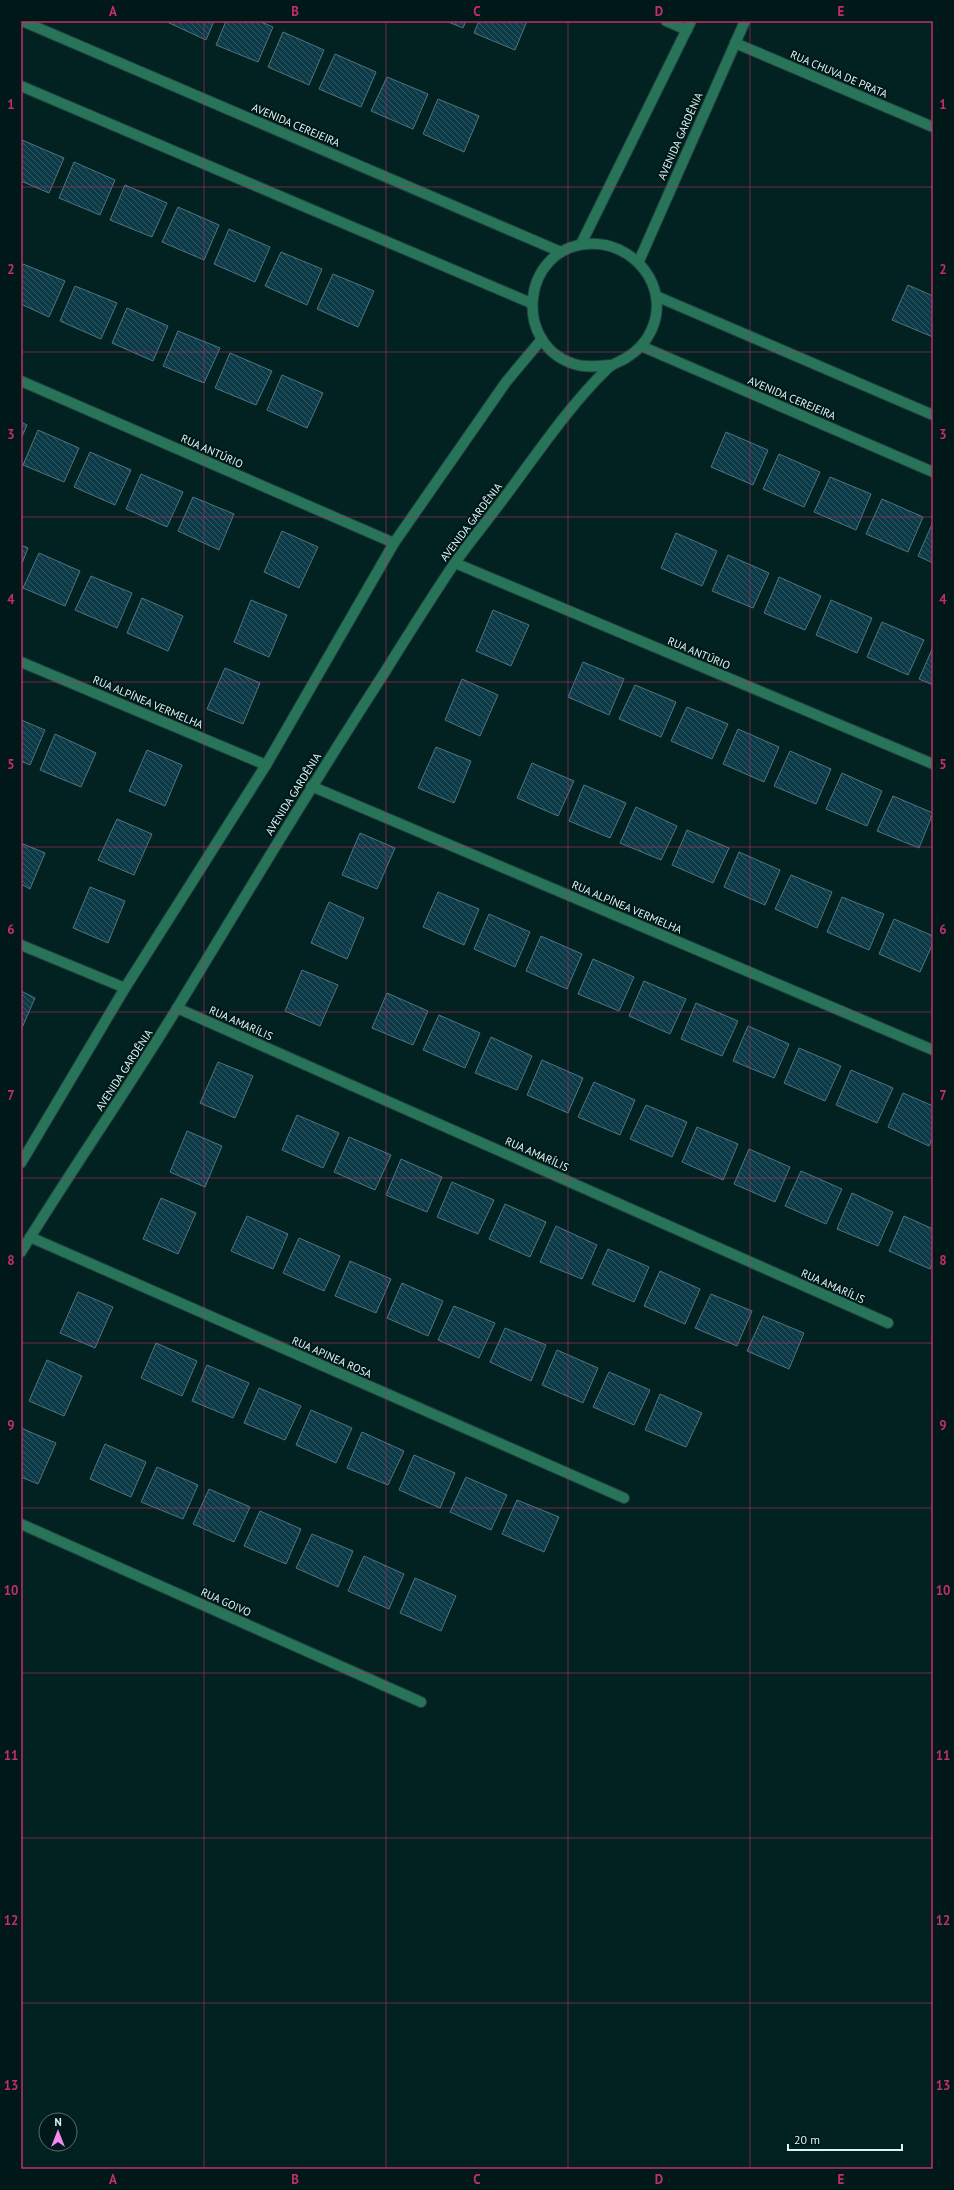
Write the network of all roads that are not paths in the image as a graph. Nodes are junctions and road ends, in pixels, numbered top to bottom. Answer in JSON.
{"nodes":[{"id":1,"x":22,"y":21,"type":"edge"},
{"id":2,"x":666,"y":21,"type":"edge"},
{"id":3,"x":745,"y":21,"type":"edge"},
{"id":4,"x":689,"y":26,"type":"edge"},
{"id":5,"x":735,"y":43,"type":"junction"},
{"id":6,"x":21,"y":86,"type":"edge"},
{"id":7,"x":933,"y":127,"type":"edge"},
{"id":8,"x":581,"y":244,"type":"junction"},
{"id":9,"x":561,"y":252,"type":"junction"},
{"id":10,"x":639,"y":261,"type":"junction"},
{"id":11,"x":656,"y":296,"type":"junction"},
{"id":12,"x":531,"y":303,"type":"junction"},
{"id":13,"x":542,"y":339,"type":"junction"},
{"id":14,"x":641,"y":346,"type":"junction"},
{"id":15,"x":610,"y":365,"type":"junction"},
{"id":16,"x":21,"y":381,"type":"edge"},
{"id":17,"x":933,"y":415,"type":"edge"},
{"id":18,"x":933,"y":472,"type":"edge"},
{"id":19,"x":394,"y":543,"type":"junction"},
{"id":20,"x":455,"y":563,"type":"junction"},
{"id":21,"x":21,"y":662,"type":"edge"},
{"id":22,"x":933,"y":764,"type":"edge"},
{"id":23,"x":266,"y":765,"type":"junction"},
{"id":24,"x":311,"y":786,"type":"junction"},
{"id":25,"x":21,"y":945,"type":"edge"},
{"id":26,"x":125,"y":988,"type":"junction"},
{"id":27,"x":177,"y":1008,"type":"junction"},
{"id":28,"x":933,"y":1050,"type":"edge"},
{"id":29,"x":21,"y":1163,"type":"edge"},
{"id":30,"x":30,"y":1237,"type":"junction"},
{"id":31,"x":21,"y":1252,"type":"edge"},
{"id":32,"x":888,"y":1323,"type":"dead end"},
{"id":33,"x":624,"y":1498,"type":"dead end"},
{"id":34,"x":21,"y":1524,"type":"edge"},
{"id":35,"x":421,"y":1702,"type":"dead end"}],
"edges":[{"from":1,"to":9,"type":"street","name":"AVENIDA CEREJEIRA"},
{"from":2,"to":4,"type":"street"},
{"from":3,"to":5,"type":"street","name":"AVENIDA GARDÊNIA"},
{"from":4,"to":8,"type":"street"},
{"from":5,"to":7,"type":"street","name":"RUA CHUVA DE PRATA"},
{"from":5,"to":10,"type":"street","name":"AVENIDA GARDÊNIA"},
{"from":6,"to":12,"type":"street"},
{"from":8,"to":9,"type":"street"},
{"from":8,"to":10,"type":"street"},
{"from":9,"to":12,"type":"street"},
{"from":10,"to":11,"type":"street"},
{"from":11,"to":14,"type":"street"},
{"from":11,"to":17,"type":"street"},
{"from":12,"to":13,"type":"street"},
{"from":13,"to":15,"type":"street"},
{"from":13,"to":19,"type":"street"},
{"from":14,"to":15,"type":"street"},
{"from":14,"to":18,"type":"street","name":"AVENIDA CEREJEIRA"},
{"from":15,"to":20,"type":"street","name":"AVENIDA GARDÊNIA"},
{"from":16,"to":19,"type":"street","name":"RUA ANTÚRIO"},
{"from":19,"to":23,"type":"street"},
{"from":20,"to":22,"type":"street","name":"RUA ANTÚRIO"},
{"from":20,"to":24,"type":"street","name":"AVENIDA GARDÊNIA"},
{"from":21,"to":23,"type":"street","name":"RUA ALPÍNEA VERMELHA"},
{"from":23,"to":26,"type":"street"},
{"from":24,"to":27,"type":"street","name":"AVENIDA GARDÊNIA"},
{"from":24,"to":28,"type":"street","name":"RUA ALPÍNEA VERMELHA"},
{"from":25,"to":26,"type":"street"},
{"from":26,"to":29,"type":"street"},
{"from":27,"to":30,"type":"street","name":"AVENIDA GARDÊNIA"},
{"from":27,"to":32,"type":"street","name":"RUA AMARÍLIS"},
{"from":30,"to":31,"type":"street","name":"AVENIDA GARDÊNIA"},
{"from":30,"to":33,"type":"street","name":"RUA APINEA ROSA"},
{"from":34,"to":35,"type":"street","name":"RUA GOIVO"}]}
